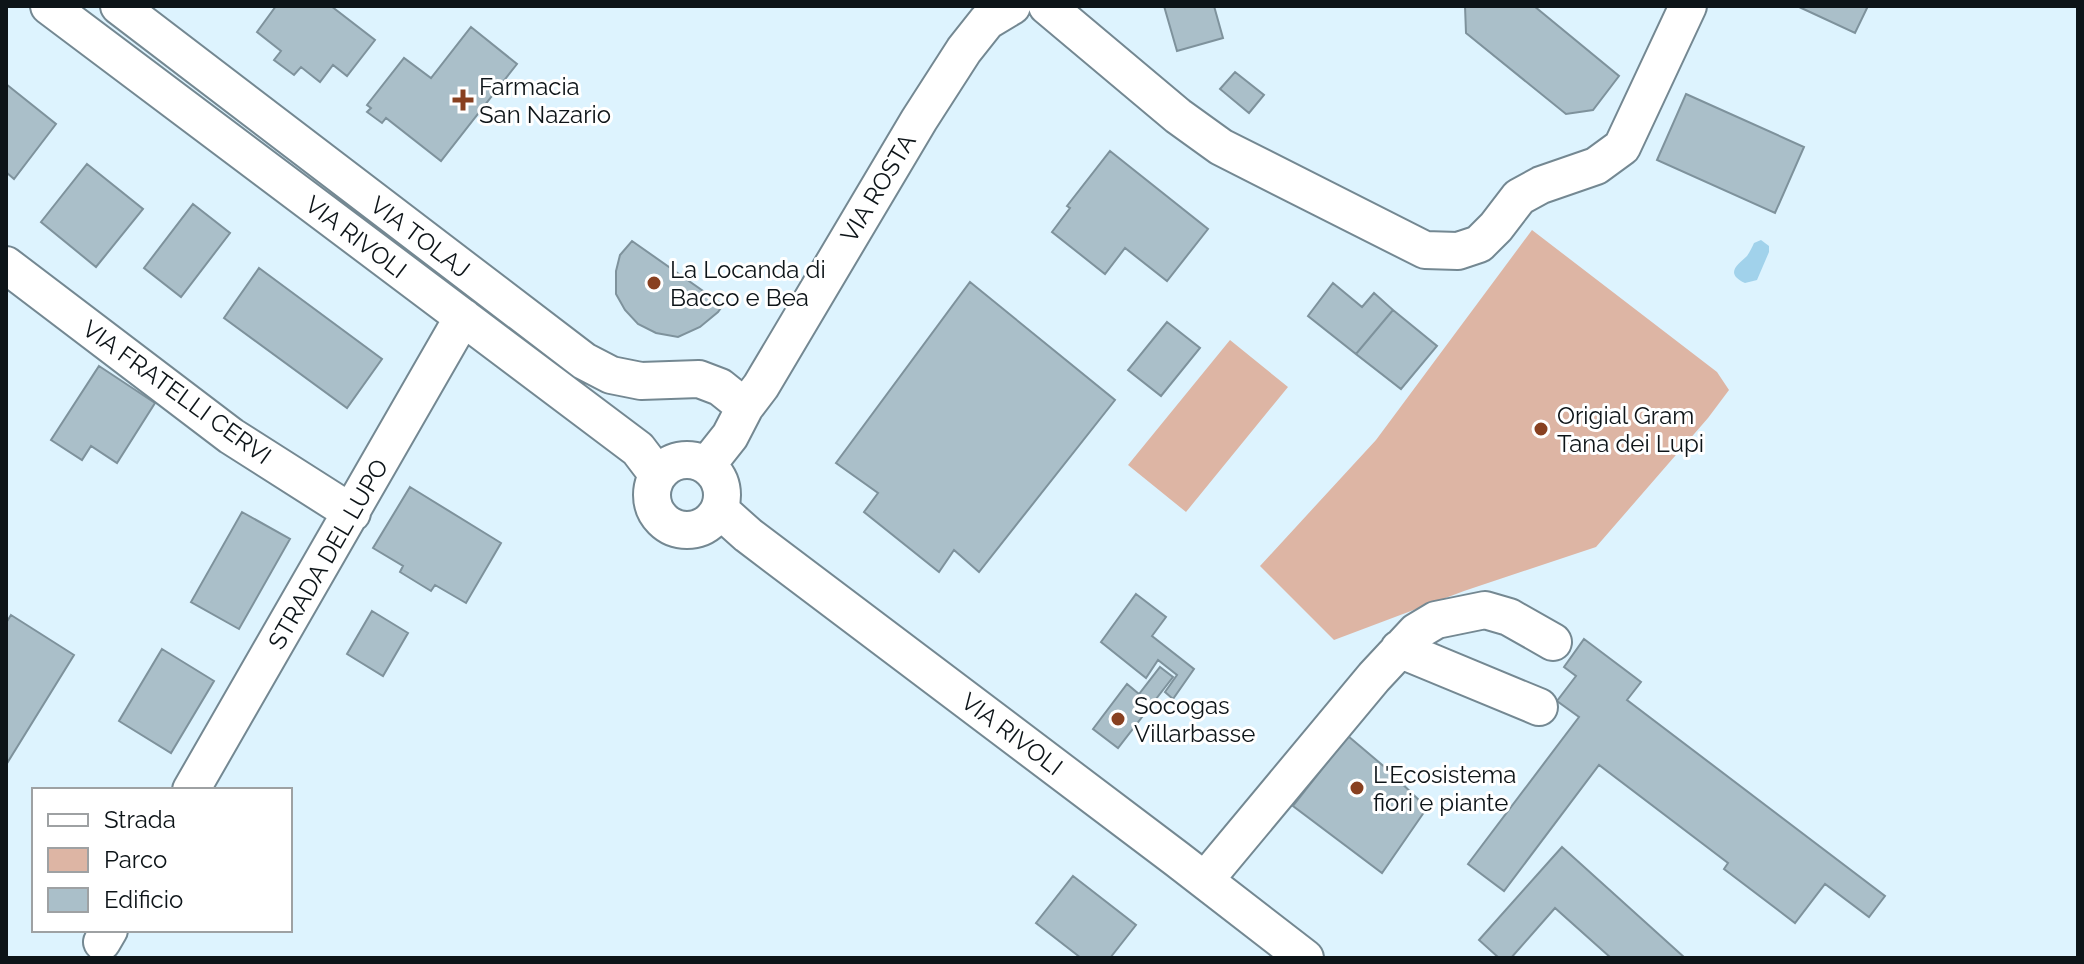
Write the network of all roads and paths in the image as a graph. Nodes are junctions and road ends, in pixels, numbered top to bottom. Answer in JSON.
{"nodes":[{"id":1,"x":49,"y":6,"type":"edge"},
{"id":2,"x":119,"y":6,"type":"edge"},
{"id":3,"x":1012,"y":6,"type":"edge"},
{"id":4,"x":1047,"y":6,"type":"edge"},
{"id":5,"x":1688,"y":6,"type":"edge"},
{"id":6,"x":6,"y":265,"type":"edge"},
{"id":7,"x":463,"y":317,"type":"junction"},
{"id":8,"x":745,"y":407,"type":"junction"},
{"id":9,"x":707,"y":465,"type":"junction"},
{"id":10,"x":657,"y":474,"type":"junction"},
{"id":11,"x":719,"y":509,"type":"junction"},
{"id":12,"x":352,"y":513,"type":"junction"},
{"id":13,"x":1553,"y":642,"type":"dead end"},
{"id":14,"x":1399,"y":649,"type":"junction"},
{"id":15,"x":1539,"y":707,"type":"dead end"},
{"id":16,"x":192,"y":788,"type":"edge"},
{"id":17,"x":1205,"y":880,"type":"junction"},
{"id":18,"x":1305,"y":958,"type":"edge"}],
"edges":[{"from":1,"to":7,"type":"street","name":"VIA RIVOLI"},
{"from":2,"to":8,"type":"street","name":"VIA TOLAJ"},
{"from":3,"to":8,"type":"street","name":"VIA ROSTA"},
{"from":4,"to":5,"type":"street"},
{"from":6,"to":12,"type":"street","name":"VIA FRATELLI CERVI"},
{"from":7,"to":10,"type":"street","name":"VIA RIVOLI"},
{"from":7,"to":12,"type":"street","name":"STRADA DEL LUPO"},
{"from":8,"to":9,"type":"street","name":"VIA ROSTA"},
{"from":9,"to":10,"type":"street"},
{"from":9,"to":11,"type":"street"},
{"from":10,"to":11,"type":"street"},
{"from":11,"to":17,"type":"street","name":"VIA RIVOLI"},
{"from":12,"to":16,"type":"street","name":"STRADA DEL LUPO"},
{"from":13,"to":14,"type":"street"},
{"from":14,"to":15,"type":"street"},
{"from":14,"to":17,"type":"street"},
{"from":17,"to":18,"type":"street","name":"VIA RIVOLI"}]}
